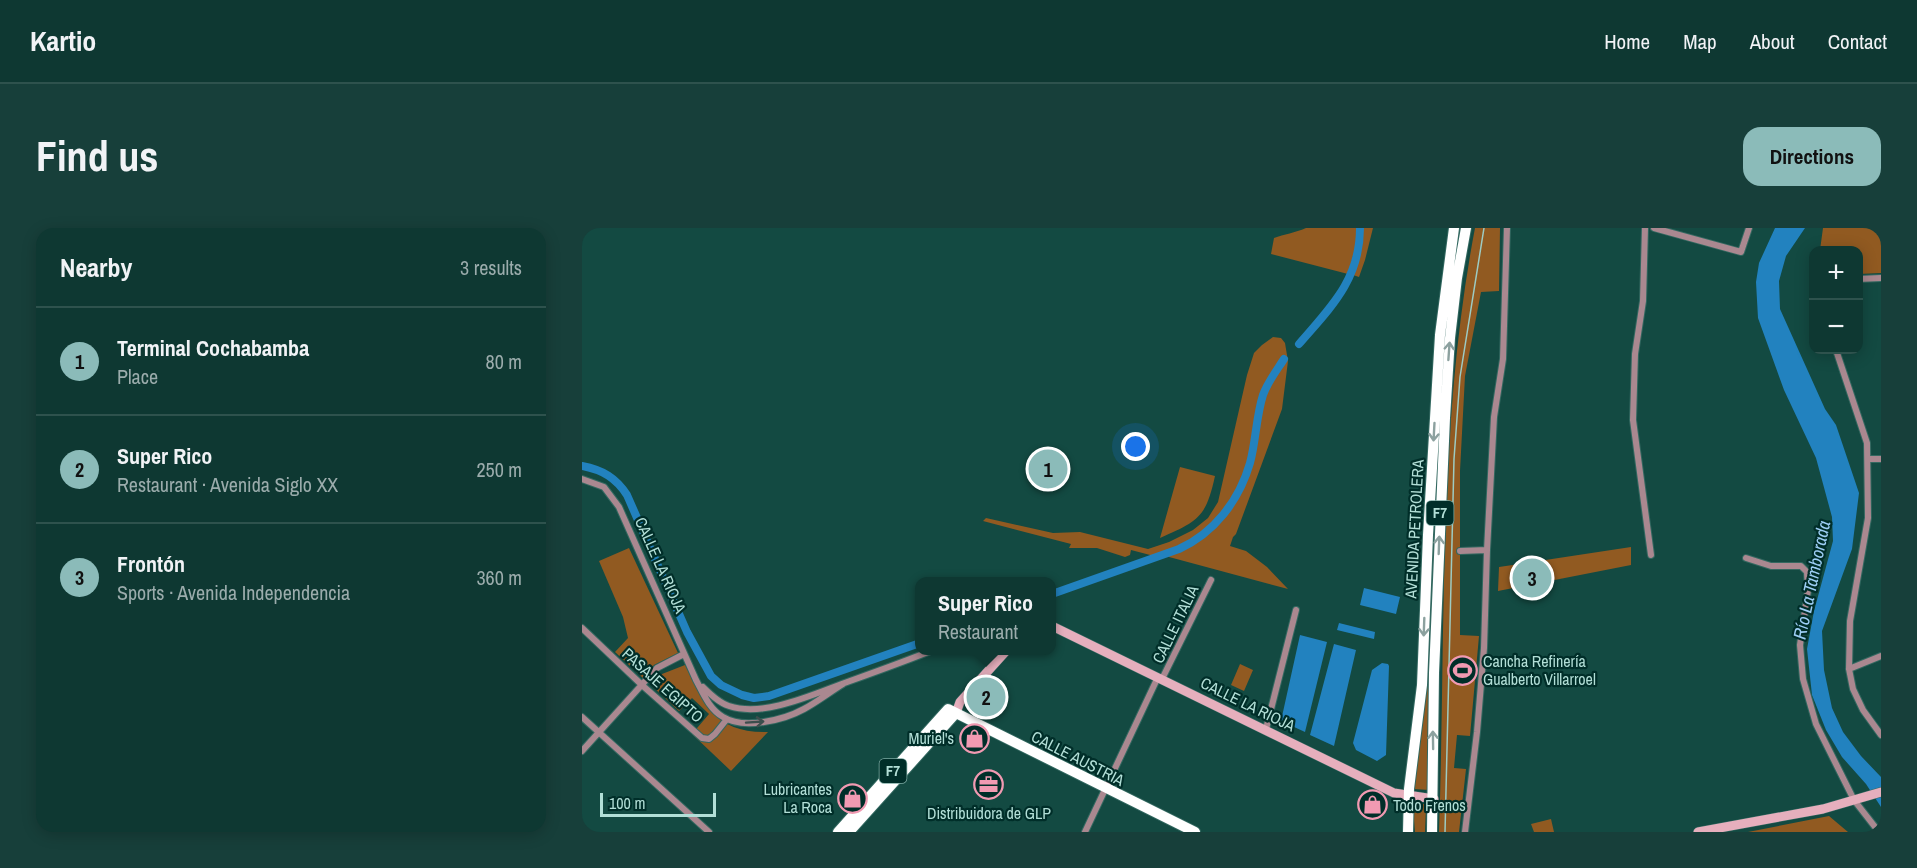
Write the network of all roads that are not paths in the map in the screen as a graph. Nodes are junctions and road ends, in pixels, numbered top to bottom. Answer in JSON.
{"nodes":[{"id":1,"x":1454,"y":228,"type":"edge"},
{"id":2,"x":1466,"y":228,"type":"edge"},
{"id":3,"x":1507,"y":228,"type":"edge"},
{"id":4,"x":1645,"y":228,"type":"edge"},
{"id":5,"x":1654,"y":228,"type":"edge"},
{"id":6,"x":1749,"y":228,"type":"edge"},
{"id":7,"x":1881,"y":278,"type":"edge"},
{"id":8,"x":1863,"y":279,"type":"edge"},
{"id":9,"x":1837,"y":354,"type":"edge"},
{"id":10,"x":1868,"y":459,"type":"junction"},
{"id":11,"x":1881,"y":459,"type":"edge"},
{"id":12,"x":582,"y":479,"type":"edge"},
{"id":13,"x":1487,"y":550,"type":"junction"},
{"id":14,"x":1460,"y":551,"type":"dead end"},
{"id":15,"x":1650,"y":555,"type":"dead end"},
{"id":16,"x":1746,"y":558,"type":"dead end"},
{"id":17,"x":1211,"y":580,"type":"dead end"},
{"id":18,"x":1296,"y":610,"type":"dead end"},
{"id":19,"x":582,"y":628,"type":"edge"},
{"id":20,"x":1056,"y":628,"type":"edge"},
{"id":21,"x":684,"y":654,"type":"junction"},
{"id":22,"x":922,"y":655,"type":"edge"},
{"id":23,"x":1003,"y":655,"type":"edge"},
{"id":24,"x":1881,"y":656,"type":"edge"},
{"id":25,"x":1849,"y":669,"type":"junction"},
{"id":26,"x":1160,"y":678,"type":"junction"},
{"id":27,"x":696,"y":680,"type":"junction"},
{"id":28,"x":843,"y":684,"type":"junction"},
{"id":29,"x":643,"y":686,"type":"junction"},
{"id":30,"x":955,"y":708,"type":"junction"},
{"id":31,"x":582,"y":717,"type":"edge"},
{"id":32,"x":727,"y":719,"type":"junction"},
{"id":33,"x":1266,"y":729,"type":"junction"},
{"id":34,"x":599,"y":733,"type":"junction"},
{"id":35,"x":1881,"y":735,"type":"edge"},
{"id":36,"x":582,"y":751,"type":"edge"},
{"id":37,"x":1106,"y":789,"type":"junction"},
{"id":38,"x":1881,"y":792,"type":"edge"},
{"id":39,"x":1409,"y":795,"type":"junction"},
{"id":40,"x":1434,"y":799,"type":"junction"},
{"id":41,"x":1854,"y":800,"type":"junction"},
{"id":42,"x":856,"y":818,"type":"junction"},
{"id":43,"x":709,"y":832,"type":"edge"},
{"id":44,"x":838,"y":832,"type":"edge"},
{"id":45,"x":849,"y":832,"type":"edge"},
{"id":46,"x":1085,"y":832,"type":"edge"},
{"id":47,"x":1195,"y":832,"type":"edge"},
{"id":48,"x":1408,"y":832,"type":"edge"},
{"id":49,"x":1432,"y":832,"type":"edge"},
{"id":50,"x":1465,"y":832,"type":"edge"},
{"id":51,"x":1698,"y":832,"type":"edge"},
{"id":52,"x":1880,"y":832,"type":"edge"}],
"edges":[{"from":1,"to":39,"type":"highway","name":"AVENIDA PETROLERA","number":"F7","one_way":true},
{"from":40,"to":2,"type":"highway","name":"AVENIDA PETROLERA","number":"F7","one_way":true},
{"from":3,"to":13,"type":"street"},
{"from":4,"to":15,"type":"street"},
{"from":5,"to":6,"type":"street"},
{"from":7,"to":8,"type":"street"},
{"from":9,"to":10,"type":"street"},
{"from":10,"to":11,"type":"street"},
{"from":10,"to":25,"type":"street"},
{"from":12,"to":21,"type":"street","name":"CALLE LA RIOJA"},
{"from":13,"to":14,"type":"street"},
{"from":13,"to":50,"type":"street"},
{"from":16,"to":41,"type":"street"},
{"from":17,"to":26,"type":"street","name":"CALLE ITALIA"},
{"from":18,"to":33,"type":"street"},
{"from":19,"to":29,"type":"street","name":"PASAJE EGIPTO"},
{"from":20,"to":26,"type":"street","name":"CALLE LA RIOJA"},
{"from":21,"to":27,"type":"street","name":"CALLE LA RIOJA"},
{"from":21,"to":29,"type":"street"},
{"from":22,"to":28,"type":"street","name":"CALLE LA RIOJA"},
{"from":23,"to":30,"type":"street"},
{"from":24,"to":25,"type":"street"},
{"from":25,"to":35,"type":"street"},
{"from":26,"to":33,"type":"street","name":"CALLE LA RIOJA"},
{"from":26,"to":37,"type":"street","name":"CALLE ITALIA"},
{"from":27,"to":28,"type":"street","name":"CALLE LA RIOJA"},
{"from":27,"to":32,"type":"street","name":"CALLE LA RIOJA"},
{"from":32,"to":28,"type":"street","name":"CALLE LA RIOJA","one_way":true},
{"from":29,"to":32,"type":"street","name":"PASAJE EGIPTO"},
{"from":29,"to":34,"type":"street"},
{"from":30,"to":37,"type":"highway","name":"CALLE AUSTRIA"},
{"from":30,"to":42,"type":"highway","number":"F7"},
{"from":31,"to":34,"type":"street"},
{"from":33,"to":39,"type":"street","name":"CALLE LA RIOJA"},
{"from":34,"to":36,"type":"street"},
{"from":34,"to":43,"type":"street"},
{"from":37,"to":46,"type":"street","name":"CALLE ITALIA"},
{"from":37,"to":47,"type":"highway","name":"CALLE AUSTRIA"},
{"from":38,"to":41,"type":"street"},
{"from":39,"to":40,"type":"street","name":"CALLE LA RIOJA"},
{"from":39,"to":48,"type":"highway","name":"AVENIDA PETROLERA","number":"F7"},
{"from":40,"to":49,"type":"highway","name":"AVENIDA PETROLERA","number":"F7"},
{"from":41,"to":51,"type":"street"},
{"from":41,"to":52,"type":"street"},
{"from":42,"to":44,"type":"highway","number":"F7"},
{"from":42,"to":45,"type":"highway","number":"F7"}]}
